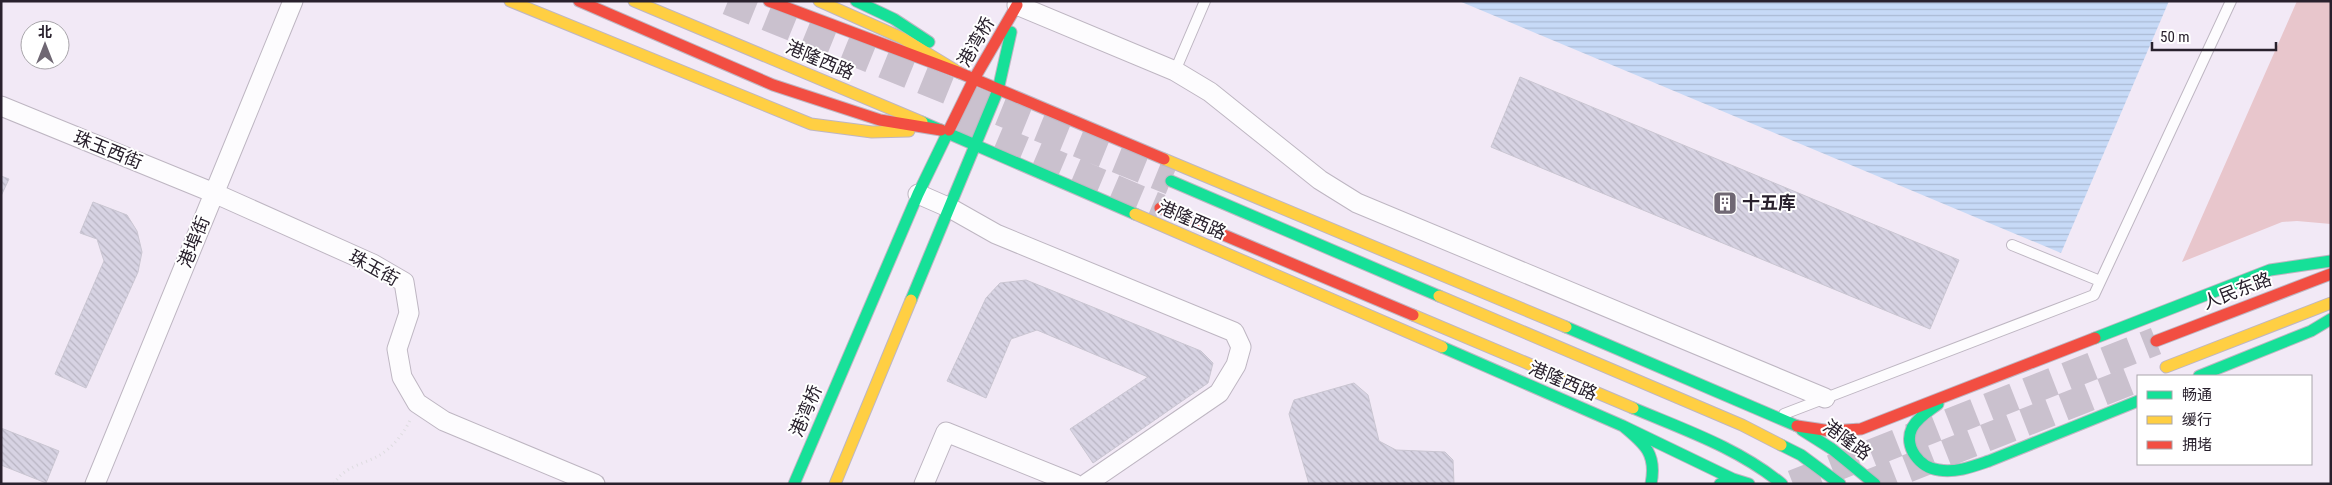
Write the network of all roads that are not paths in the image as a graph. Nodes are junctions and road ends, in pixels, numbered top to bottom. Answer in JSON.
{"nodes":[{"id":1,"x":293,"y":1,"type":"edge"},
{"id":2,"x":510,"y":1,"type":"edge"},
{"id":3,"x":579,"y":1,"type":"edge"},
{"id":4,"x":634,"y":1,"type":"edge"},
{"id":5,"x":769,"y":1,"type":"edge"},
{"id":6,"x":819,"y":1,"type":"edge"},
{"id":7,"x":856,"y":1,"type":"edge"},
{"id":8,"x":1204,"y":1,"type":"edge"},
{"id":9,"x":2231,"y":1,"type":"edge"},
{"id":10,"x":1018,"y":3,"type":"edge"},
{"id":11,"x":1175,"y":71,"type":"junction"},
{"id":12,"x":960,"y":73,"type":"junction"},
{"id":13,"x":974,"y":80,"type":"junction"},
{"id":14,"x":998,"y":90,"type":"junction"},
{"id":15,"x":1,"y":106,"type":"edge"},
{"id":16,"x":945,"y":132,"type":"junction"},
{"id":17,"x":974,"y":145,"type":"junction"},
{"id":18,"x":1171,"y":181,"type":"tunnel mouth"},
{"id":19,"x":214,"y":193,"type":"junction"},
{"id":20,"x":918,"y":194,"type":"junction"},
{"id":21,"x":950,"y":208,"type":"junction"},
{"id":22,"x":1160,"y":208,"type":"tunnel mouth"},
{"id":23,"x":2012,"y":245,"type":"dead end"},
{"id":24,"x":2331,"y":261,"type":"edge"},
{"id":25,"x":2331,"y":274,"type":"edge"},
{"id":26,"x":2100,"y":281,"type":"junction"},
{"id":27,"x":2331,"y":303,"type":"edge"},
{"id":28,"x":2331,"y":319,"type":"edge"},
{"id":29,"x":2156,"y":341,"type":"tunnel mouth"},
{"id":30,"x":2166,"y":367,"type":"dead end"},
{"id":31,"x":2201,"y":375,"type":"edge"},
{"id":32,"x":1949,"y":396,"type":"junction"},
{"id":33,"x":1825,"y":398,"type":"junction"},
{"id":34,"x":2137,"y":401,"type":"edge"},
{"id":35,"x":1744,"y":402,"type":"junction"},
{"id":36,"x":1776,"y":417,"type":"junction"},
{"id":37,"x":1623,"y":426,"type":"junction"},
{"id":38,"x":1797,"y":426,"type":"junction"},
{"id":39,"x":1774,"y":440,"type":"junction"},
{"id":40,"x":1977,"y":466,"type":"junction"},
{"id":41,"x":1733,"y":479,"type":"junction"},
{"id":42,"x":1960,"y":482,"type":"dead end"},
{"id":43,"x":95,"y":484,"type":"edge"},
{"id":44,"x":595,"y":484,"type":"edge"},
{"id":45,"x":794,"y":484,"type":"edge"},
{"id":46,"x":835,"y":484,"type":"edge"},
{"id":47,"x":924,"y":484,"type":"edge"},
{"id":48,"x":1075,"y":484,"type":"edge"},
{"id":49,"x":1086,"y":484,"type":"edge"},
{"id":50,"x":1651,"y":484,"type":"edge"},
{"id":51,"x":1720,"y":484,"type":"edge"},
{"id":52,"x":1749,"y":484,"type":"edge"},
{"id":53,"x":1782,"y":484,"type":"edge"},
{"id":54,"x":1840,"y":484,"type":"edge"},
{"id":55,"x":1875,"y":484,"type":"edge"}],
"edges":[{"from":1,"to":19,"type":"street","name":"港埠街"},
{"from":2,"to":16,"type":"main road"},
{"from":3,"to":16,"type":"main road"},
{"from":4,"to":16,"type":"main road","name":"港隆西路"},
{"from":5,"to":12,"type":"main road","name":"港隆西路"},
{"from":6,"to":12,"type":"main road"},
{"from":7,"to":12,"type":"main road"},
{"from":8,"to":11,"type":"lane"},
{"from":9,"to":26,"type":"lane"},
{"from":10,"to":11,"type":"street"},
{"from":10,"to":13,"type":"main road","name":"港湾桥"},
{"from":10,"to":14,"type":"main road","name":"港湾桥"},
{"from":11,"to":33,"type":"street"},
{"from":12,"to":13,"type":"main road","name":"港隆西路"},
{"from":13,"to":14,"type":"main road","name":"港隆西路"},
{"from":13,"to":16,"type":"main road","name":"港湾桥"},
{"from":14,"to":17,"type":"main road","name":"港湾桥"},
{"from":14,"to":35,"type":"main road","name":"港隆西路"},
{"from":15,"to":19,"type":"street","name":"珠玉西街"},
{"from":16,"to":17,"type":"main road","name":"港隆西路"},
{"from":16,"to":20,"type":"main road","name":"港湾桥"},
{"from":17,"to":21,"type":"main road","name":"港湾桥"},
{"from":17,"to":37,"type":"main road","name":"港隆西路"},
{"from":18,"to":39,"type":"main road"},
{"from":19,"to":43,"type":"street","name":"港埠街"},
{"from":19,"to":44,"type":"street","name":"珠玉街"},
{"from":20,"to":21,"type":"street"},
{"from":20,"to":45,"type":"main road","name":"港湾桥"},
{"from":21,"to":46,"type":"main road","name":"港湾桥"},
{"from":21,"to":49,"type":"street"},
{"from":22,"to":53,"type":"main road"},
{"from":23,"to":26,"type":"lane"},
{"from":24,"to":32,"type":"main road"},
{"from":25,"to":29,"type":"main road","name":"人民东路"},
{"from":26,"to":33,"type":"lane"},
{"from":27,"to":30,"type":"main road"},
{"from":28,"to":31,"type":"main road"},
{"from":32,"to":38,"type":"main road"},
{"from":32,"to":40,"type":"main road"},
{"from":33,"to":36,"type":"lane"},
{"from":34,"to":40,"type":"main road"},
{"from":35,"to":36,"type":"main road","name":"港隆西路"},
{"from":35,"to":39,"type":"main road"},
{"from":36,"to":38,"type":"main road","name":"港隆西路"},
{"from":37,"to":41,"type":"main road","name":"港隆西路"},
{"from":37,"to":50,"type":"main road"},
{"from":38,"to":55,"type":"main road","name":"港隆路"},
{"from":39,"to":54,"type":"main road"},
{"from":40,"to":42,"type":"main road"},
{"from":41,"to":51,"type":"main road"},
{"from":41,"to":52,"type":"main road"},
{"from":47,"to":48,"type":"street"}]}
